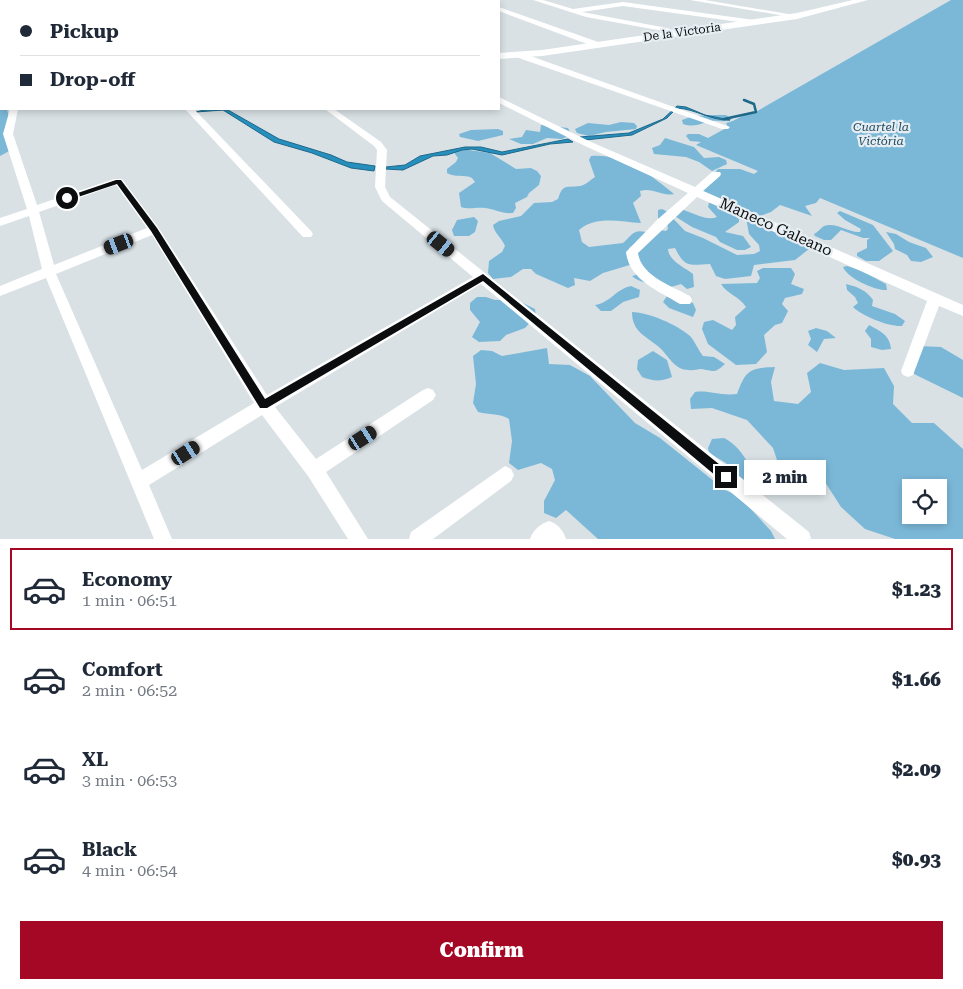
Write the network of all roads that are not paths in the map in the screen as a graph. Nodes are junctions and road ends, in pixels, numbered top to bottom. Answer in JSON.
{"nodes":[{"id":1,"x":536,"y":0,"type":"edge"},
{"id":2,"x":693,"y":0,"type":"edge"},
{"id":3,"x":864,"y":0,"type":"edge"},
{"id":4,"x":500,"y":9,"type":"edge"},
{"id":5,"x":576,"y":12,"type":"junction"},
{"id":6,"x":797,"y":16,"type":"junction"},
{"id":7,"x":749,"y":22,"type":"junction"},
{"id":8,"x":674,"y":34,"type":"junction"},
{"id":9,"x":598,"y":45,"type":"junction"},
{"id":10,"x":519,"y":54,"type":"junction"},
{"id":11,"x":500,"y":55,"type":"edge"},
{"id":12,"x":500,"y":100,"type":"edge"},
{"id":13,"x":14,"y":110,"type":"edge"},
{"id":14,"x":190,"y":110,"type":"edge"},
{"id":15,"x":330,"y":110,"type":"edge"},
{"id":16,"x":725,"y":127,"type":"dead end"},
{"id":17,"x":716,"y":174,"type":"dead end"},
{"id":18,"x":696,"y":192,"type":"junction"},
{"id":19,"x":33,"y":210,"type":"junction"},
{"id":20,"x":0,"y":222,"type":"edge"},
{"id":21,"x":154,"y":230,"type":"junction"},
{"id":22,"x":307,"y":234,"type":"dead end"},
{"id":23,"x":49,"y":271,"type":"junction"},
{"id":24,"x":483,"y":277,"type":"junction"},
{"id":25,"x":0,"y":292,"type":"edge"},
{"id":26,"x":935,"y":298,"type":"junction"},
{"id":27,"x":685,"y":300,"type":"dead end"},
{"id":28,"x":963,"y":311,"type":"edge"},
{"id":29,"x":908,"y":370,"type":"dead end"},
{"id":30,"x":428,"y":395,"type":"dead end"},
{"id":31,"x":264,"y":405,"type":"junction"},
{"id":32,"x":314,"y":470,"type":"junction"},
{"id":33,"x":505,"y":475,"type":"dead end"},
{"id":34,"x":140,"y":481,"type":"junction"},
{"id":35,"x":163,"y":539,"type":"edge"},
{"id":36,"x":359,"y":539,"type":"edge"},
{"id":37,"x":418,"y":539,"type":"edge"},
{"id":38,"x":539,"y":539,"type":"edge"},
{"id":39,"x":557,"y":539,"type":"edge"},
{"id":40,"x":802,"y":539,"type":"edge"}],
"edges":[{"from":1,"to":5,"type":"street"},
{"from":2,"to":6,"type":"street"},
{"from":3,"to":6,"type":"main road","name":"De la Victoria"},
{"from":4,"to":9,"type":"street"},
{"from":5,"to":7,"type":"street"},
{"from":5,"to":8,"type":"street"},
{"from":6,"to":7,"type":"main road","name":"De la Victoria"},
{"from":7,"to":8,"type":"main road","name":"De la Victoria"},
{"from":8,"to":9,"type":"main road","name":"De la Victoria"},
{"from":9,"to":10,"type":"main road","name":"De la Victoria"},
{"from":10,"to":11,"type":"main road","name":"De la Victoria"},
{"from":10,"to":16,"type":"street"},
{"from":12,"to":18,"type":"street","name":"Maneco Galeano"},
{"from":13,"to":19,"type":"street"},
{"from":14,"to":22,"type":"street"},
{"from":15,"to":24,"type":"street"},
{"from":17,"to":18,"type":"street"},
{"from":18,"to":26,"type":"street","name":"Maneco Galeano"},
{"from":18,"to":27,"type":"street"},
{"from":19,"to":20,"type":"street"},
{"from":19,"to":21,"type":"street"},
{"from":19,"to":23,"type":"street"},
{"from":21,"to":23,"type":"street"},
{"from":21,"to":31,"type":"street"},
{"from":23,"to":25,"type":"street"},
{"from":23,"to":34,"type":"street"},
{"from":24,"to":31,"type":"street"},
{"from":24,"to":40,"type":"street"},
{"from":26,"to":28,"type":"street","name":"Maneco Galeano"},
{"from":26,"to":29,"type":"street"},
{"from":30,"to":32,"type":"street"},
{"from":31,"to":32,"type":"street"},
{"from":31,"to":34,"type":"street"},
{"from":32,"to":36,"type":"street"},
{"from":33,"to":37,"type":"street"},
{"from":34,"to":35,"type":"street"},
{"from":38,"to":39,"type":"street"}]}
